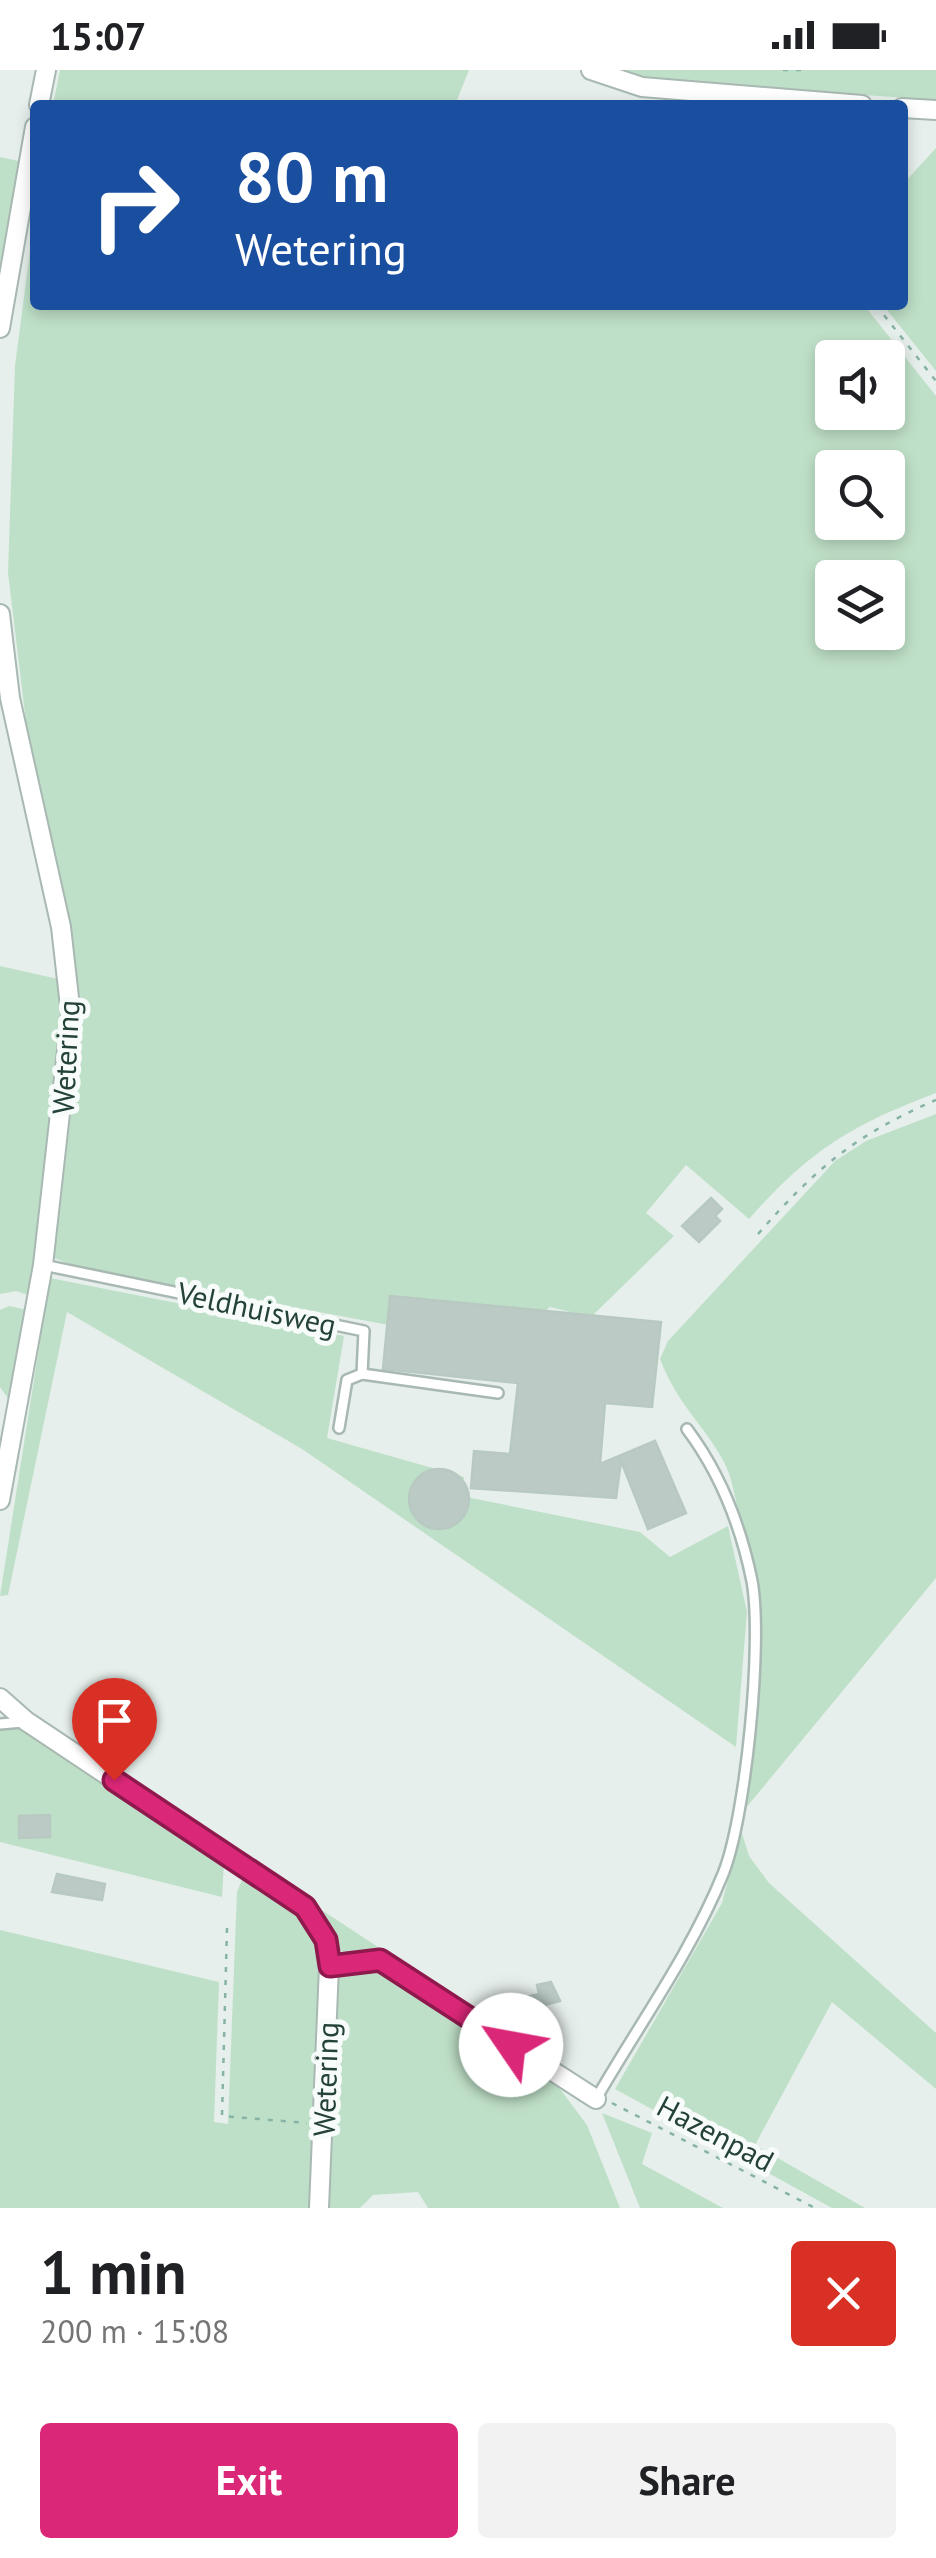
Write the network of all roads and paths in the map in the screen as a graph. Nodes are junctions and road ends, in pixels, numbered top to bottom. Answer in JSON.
{"nodes":[{"id":1,"x":46,"y":70,"type":"edge"},
{"id":2,"x":590,"y":70,"type":"edge"},
{"id":3,"x":783,"y":70,"type":"edge"},
{"id":4,"x":808,"y":70,"type":"edge"},
{"id":5,"x":40,"y":100,"type":"edge"},
{"id":6,"x":801,"y":100,"type":"edge"},
{"id":7,"x":908,"y":108,"type":"edge"},
{"id":8,"x":936,"y":110,"type":"edge"},
{"id":9,"x":30,"y":154,"type":"edge"},
{"id":10,"x":880,"y":310,"type":"edge"},
{"id":11,"x":0,"y":317,"type":"edge"},
{"id":12,"x":0,"y":328,"type":"edge"},
{"id":13,"x":936,"y":381,"type":"edge"},
{"id":14,"x":0,"y":614,"type":"edge"},
{"id":15,"x":936,"y":1100,"type":"edge"},
{"id":16,"x":758,"y":1234,"type":"dead end"},
{"id":17,"x":43,"y":1265,"type":"junction"},
{"id":18,"x":362,"y":1374,"type":"junction"},
{"id":19,"x":498,"y":1393,"type":"dead end"},
{"id":20,"x":339,"y":1428,"type":"dead end"},
{"id":21,"x":687,"y":1430,"type":"dead end"},
{"id":22,"x":0,"y":1500,"type":"edge"},
{"id":23,"x":0,"y":1698,"type":"edge"},
{"id":24,"x":26,"y":1722,"type":"junction"},
{"id":25,"x":0,"y":1724,"type":"edge"},
{"id":26,"x":227,"y":1928,"type":"dead end"},
{"id":27,"x":330,"y":1966,"type":"junction"},
{"id":28,"x":596,"y":2099,"type":"junction"},
{"id":29,"x":323,"y":2124,"type":"junction"},
{"id":30,"x":319,"y":2208,"type":"edge"},
{"id":31,"x":815,"y":2208,"type":"edge"}],
"edges":[{"from":1,"to":5,"type":"street"},
{"from":2,"to":6,"type":"street"},
{"from":3,"to":4,"type":"path"},
{"from":7,"to":8,"type":"street"},
{"from":9,"to":11,"type":"street"},
{"from":10,"to":13,"type":"path"},
{"from":11,"to":12,"type":"street"},
{"from":14,"to":17,"type":"street","name":"Wetering"},
{"from":15,"to":16,"type":"path"},
{"from":17,"to":18,"type":"lane","name":"Veldhuisweg"},
{"from":17,"to":22,"type":"street","name":"Wetering"},
{"from":18,"to":19,"type":"lane"},
{"from":18,"to":20,"type":"lane","name":"Veldhuisweg"},
{"from":21,"to":28,"type":"lane"},
{"from":23,"to":24,"type":"street","name":"Wetering"},
{"from":24,"to":25,"type":"lane"},
{"from":24,"to":27,"type":"street","name":"Wetering"},
{"from":26,"to":29,"type":"path"},
{"from":27,"to":28,"type":"street"},
{"from":27,"to":29,"type":"street","name":"Wetering"},
{"from":28,"to":31,"type":"path","name":"Hazenpad"},
{"from":29,"to":30,"type":"street","name":"Wetering"}]}
